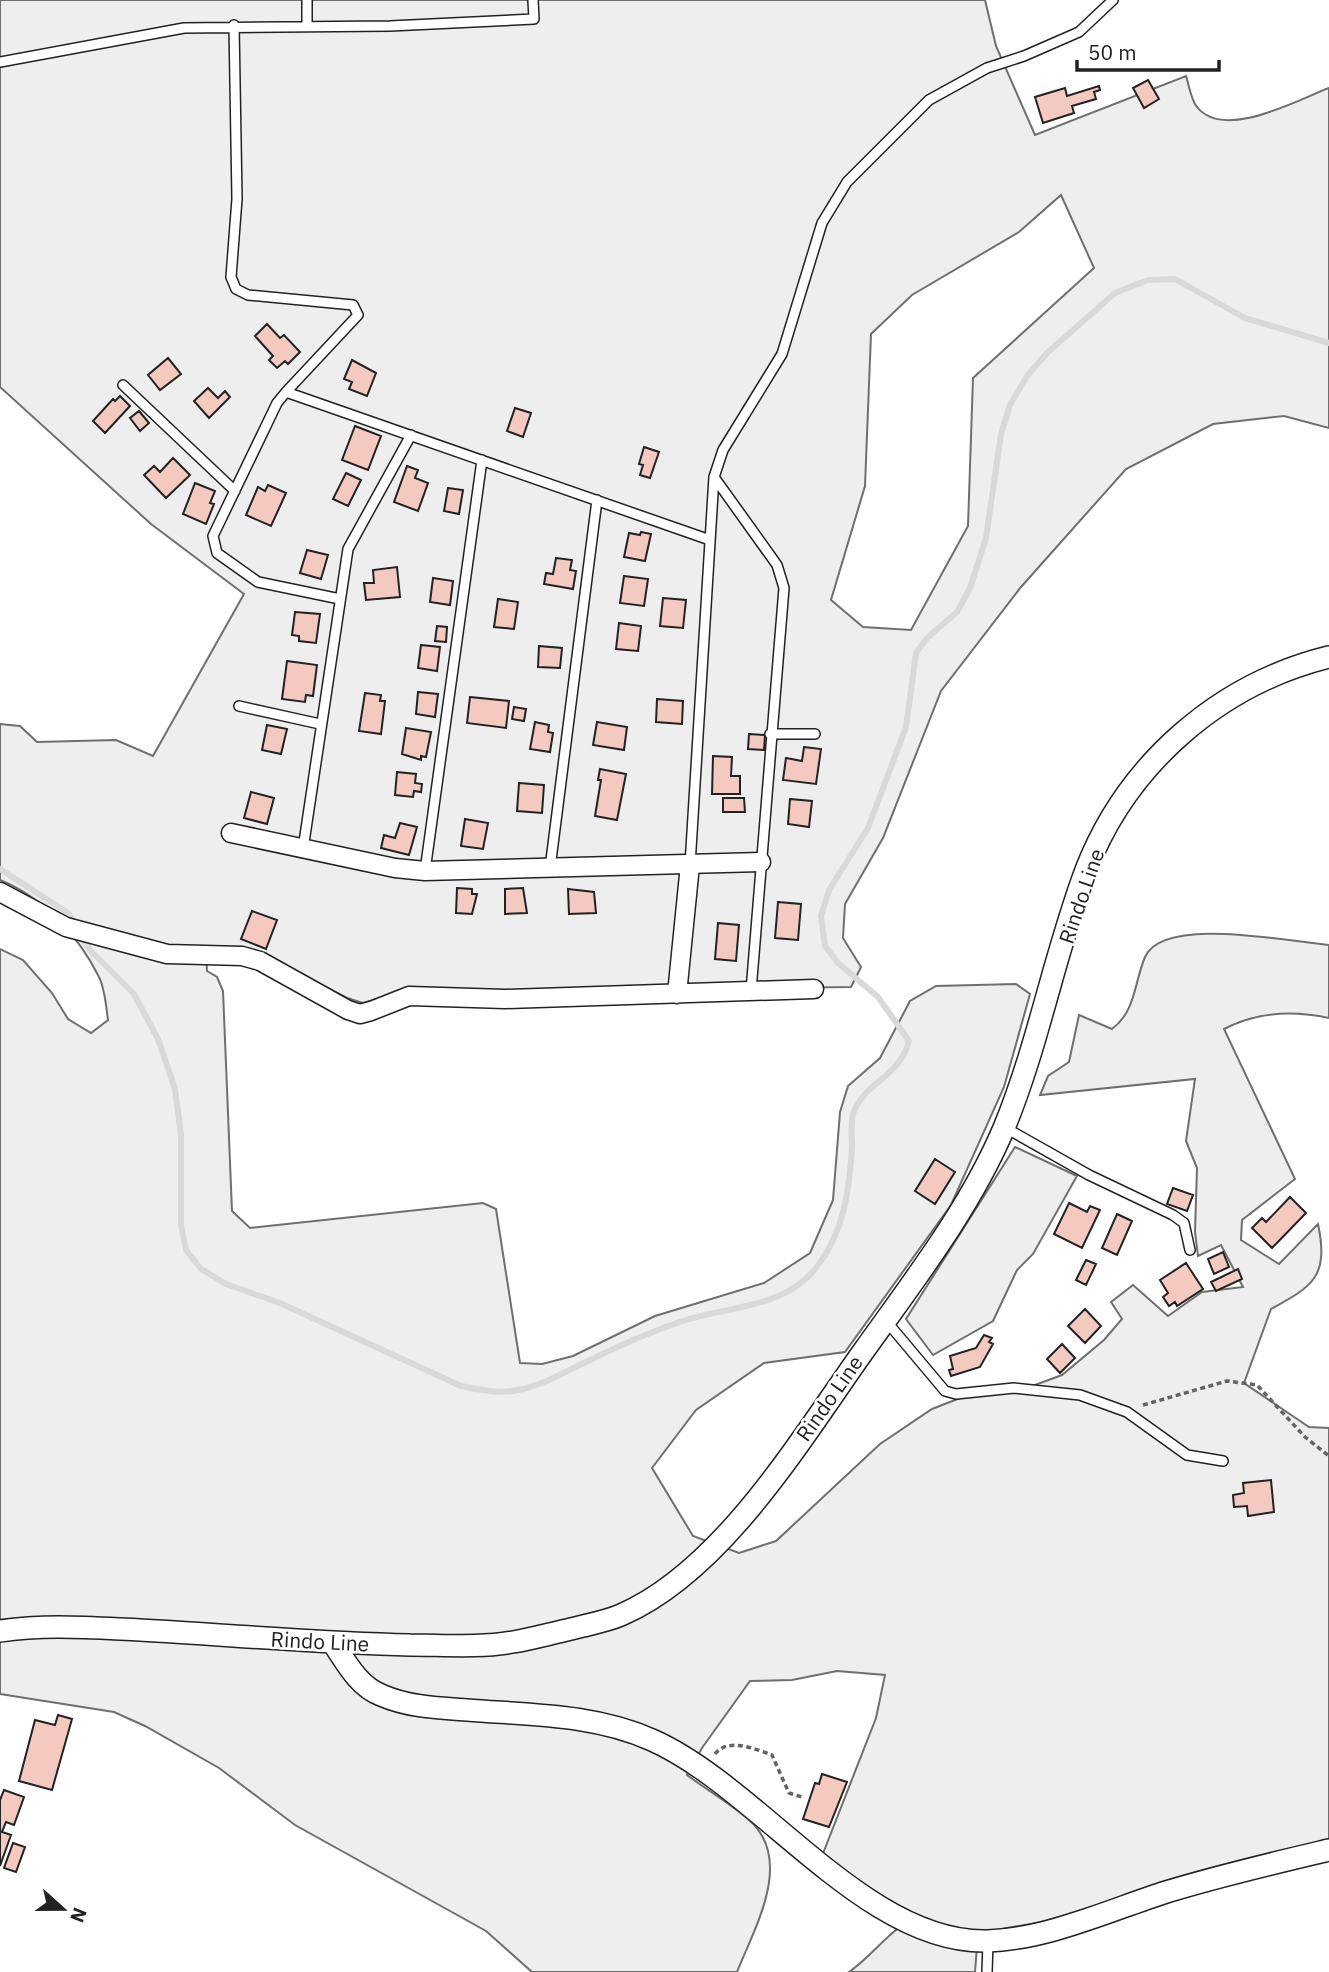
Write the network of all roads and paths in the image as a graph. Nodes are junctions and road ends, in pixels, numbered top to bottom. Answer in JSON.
{"nodes":[{"id":1,"x":307,"y":0,"type":"edge"},
{"id":2,"x":533,"y":0,"type":"edge"},
{"id":3,"x":1113,"y":0,"type":"edge"},
{"id":4,"x":234,"y":25,"type":"junction"},
{"id":5,"x":307,"y":25,"type":"junction"},
{"id":6,"x":0,"y":62,"type":"edge"},
{"id":7,"x":124,"y":385,"type":"dead end"},
{"id":8,"x":286,"y":392,"type":"junction"},
{"id":9,"x":411,"y":435,"type":"junction"},
{"id":10,"x":482,"y":460,"type":"junction"},
{"id":11,"x":714,"y":477,"type":"junction"},
{"id":12,"x":235,"y":491,"type":"junction"},
{"id":13,"x":597,"y":500,"type":"junction"},
{"id":14,"x":710,"y":540,"type":"junction"},
{"id":15,"x":340,"y":599,"type":"junction"},
{"id":16,"x":1329,"y":657,"type":"edge"},
{"id":17,"x":239,"y":706,"type":"dead end"},
{"id":18,"x":320,"y":724,"type":"junction"},
{"id":19,"x":770,"y":734,"type":"junction"},
{"id":20,"x":815,"y":734,"type":"dead end"},
{"id":21,"x":231,"y":833,"type":"dead end"},
{"id":22,"x":303,"y":849,"type":"junction"},
{"id":23,"x":761,"y":862,"type":"junction"},
{"id":24,"x":690,"y":865,"type":"junction"},
{"id":25,"x":550,"y":868,"type":"junction"},
{"id":26,"x":425,"y":871,"type":"junction"},
{"id":27,"x":0,"y":892,"type":"edge"},
{"id":28,"x":814,"y":989,"type":"dead end"},
{"id":29,"x":751,"y":991,"type":"junction"},
{"id":30,"x":677,"y":993,"type":"junction"},
{"id":31,"x":1004,"y":1126,"type":"junction"},
{"id":32,"x":1190,"y":1250,"type":"dead end"},
{"id":33,"x":885,"y":1320,"type":"junction"},
{"id":34,"x":1116,"y":1408,"type":"junction"},
{"id":35,"x":1329,"y":1456,"type":"edge"},
{"id":36,"x":1223,"y":1461,"type":"dead end"},
{"id":37,"x":0,"y":1631,"type":"edge"},
{"id":38,"x":333,"y":1643,"type":"junction"},
{"id":39,"x":702,"y":1771,"type":"junction"},
{"id":40,"x":802,"y":1797,"type":"dead end"},
{"id":41,"x":1329,"y":1850,"type":"edge"},
{"id":42,"x":988,"y":1941,"type":"junction"},
{"id":43,"x":987,"y":1972,"type":"edge"}],
"edges":[{"from":1,"to":5,"type":"lane"},
{"from":2,"to":5,"type":"lane"},
{"from":3,"to":11,"type":"lane"},
{"from":4,"to":5,"type":"lane"},
{"from":4,"to":6,"type":"lane"},
{"from":4,"to":8,"type":"lane"},
{"from":7,"to":12,"type":"lane"},
{"from":8,"to":9,"type":"lane"},
{"from":8,"to":12,"type":"lane"},
{"from":9,"to":10,"type":"lane"},
{"from":9,"to":15,"type":"lane"},
{"from":10,"to":13,"type":"lane"},
{"from":10,"to":26,"type":"lane"},
{"from":11,"to":14,"type":"lane"},
{"from":11,"to":19,"type":"lane"},
{"from":12,"to":15,"type":"lane"},
{"from":13,"to":14,"type":"lane"},
{"from":13,"to":25,"type":"lane"},
{"from":14,"to":24,"type":"lane"},
{"from":15,"to":18,"type":"lane"},
{"from":16,"to":31,"type":"street","name":"Rindo Line"},
{"from":17,"to":18,"type":"lane"},
{"from":18,"to":22,"type":"lane"},
{"from":19,"to":20,"type":"lane"},
{"from":19,"to":23,"type":"lane"},
{"from":21,"to":22,"type":"street"},
{"from":22,"to":26,"type":"street"},
{"from":23,"to":24,"type":"street"},
{"from":23,"to":29,"type":"lane"},
{"from":24,"to":25,"type":"street"},
{"from":24,"to":30,"type":"street"},
{"from":25,"to":26,"type":"street"},
{"from":27,"to":30,"type":"street"},
{"from":28,"to":29,"type":"street"},
{"from":29,"to":30,"type":"street"},
{"from":31,"to":32,"type":"lane"},
{"from":31,"to":33,"type":"street","name":"Rindo Line"},
{"from":33,"to":34,"type":"lane"},
{"from":33,"to":38,"type":"street","name":"Rindo Line"},
{"from":34,"to":35,"type":"path"},
{"from":34,"to":36,"type":"lane"},
{"from":37,"to":38,"type":"street","name":"Rindo Line"},
{"from":38,"to":39,"type":"street"},
{"from":39,"to":40,"type":"path"},
{"from":39,"to":42,"type":"street"},
{"from":41,"to":42,"type":"street"},
{"from":42,"to":43,"type":"lane"}]}
